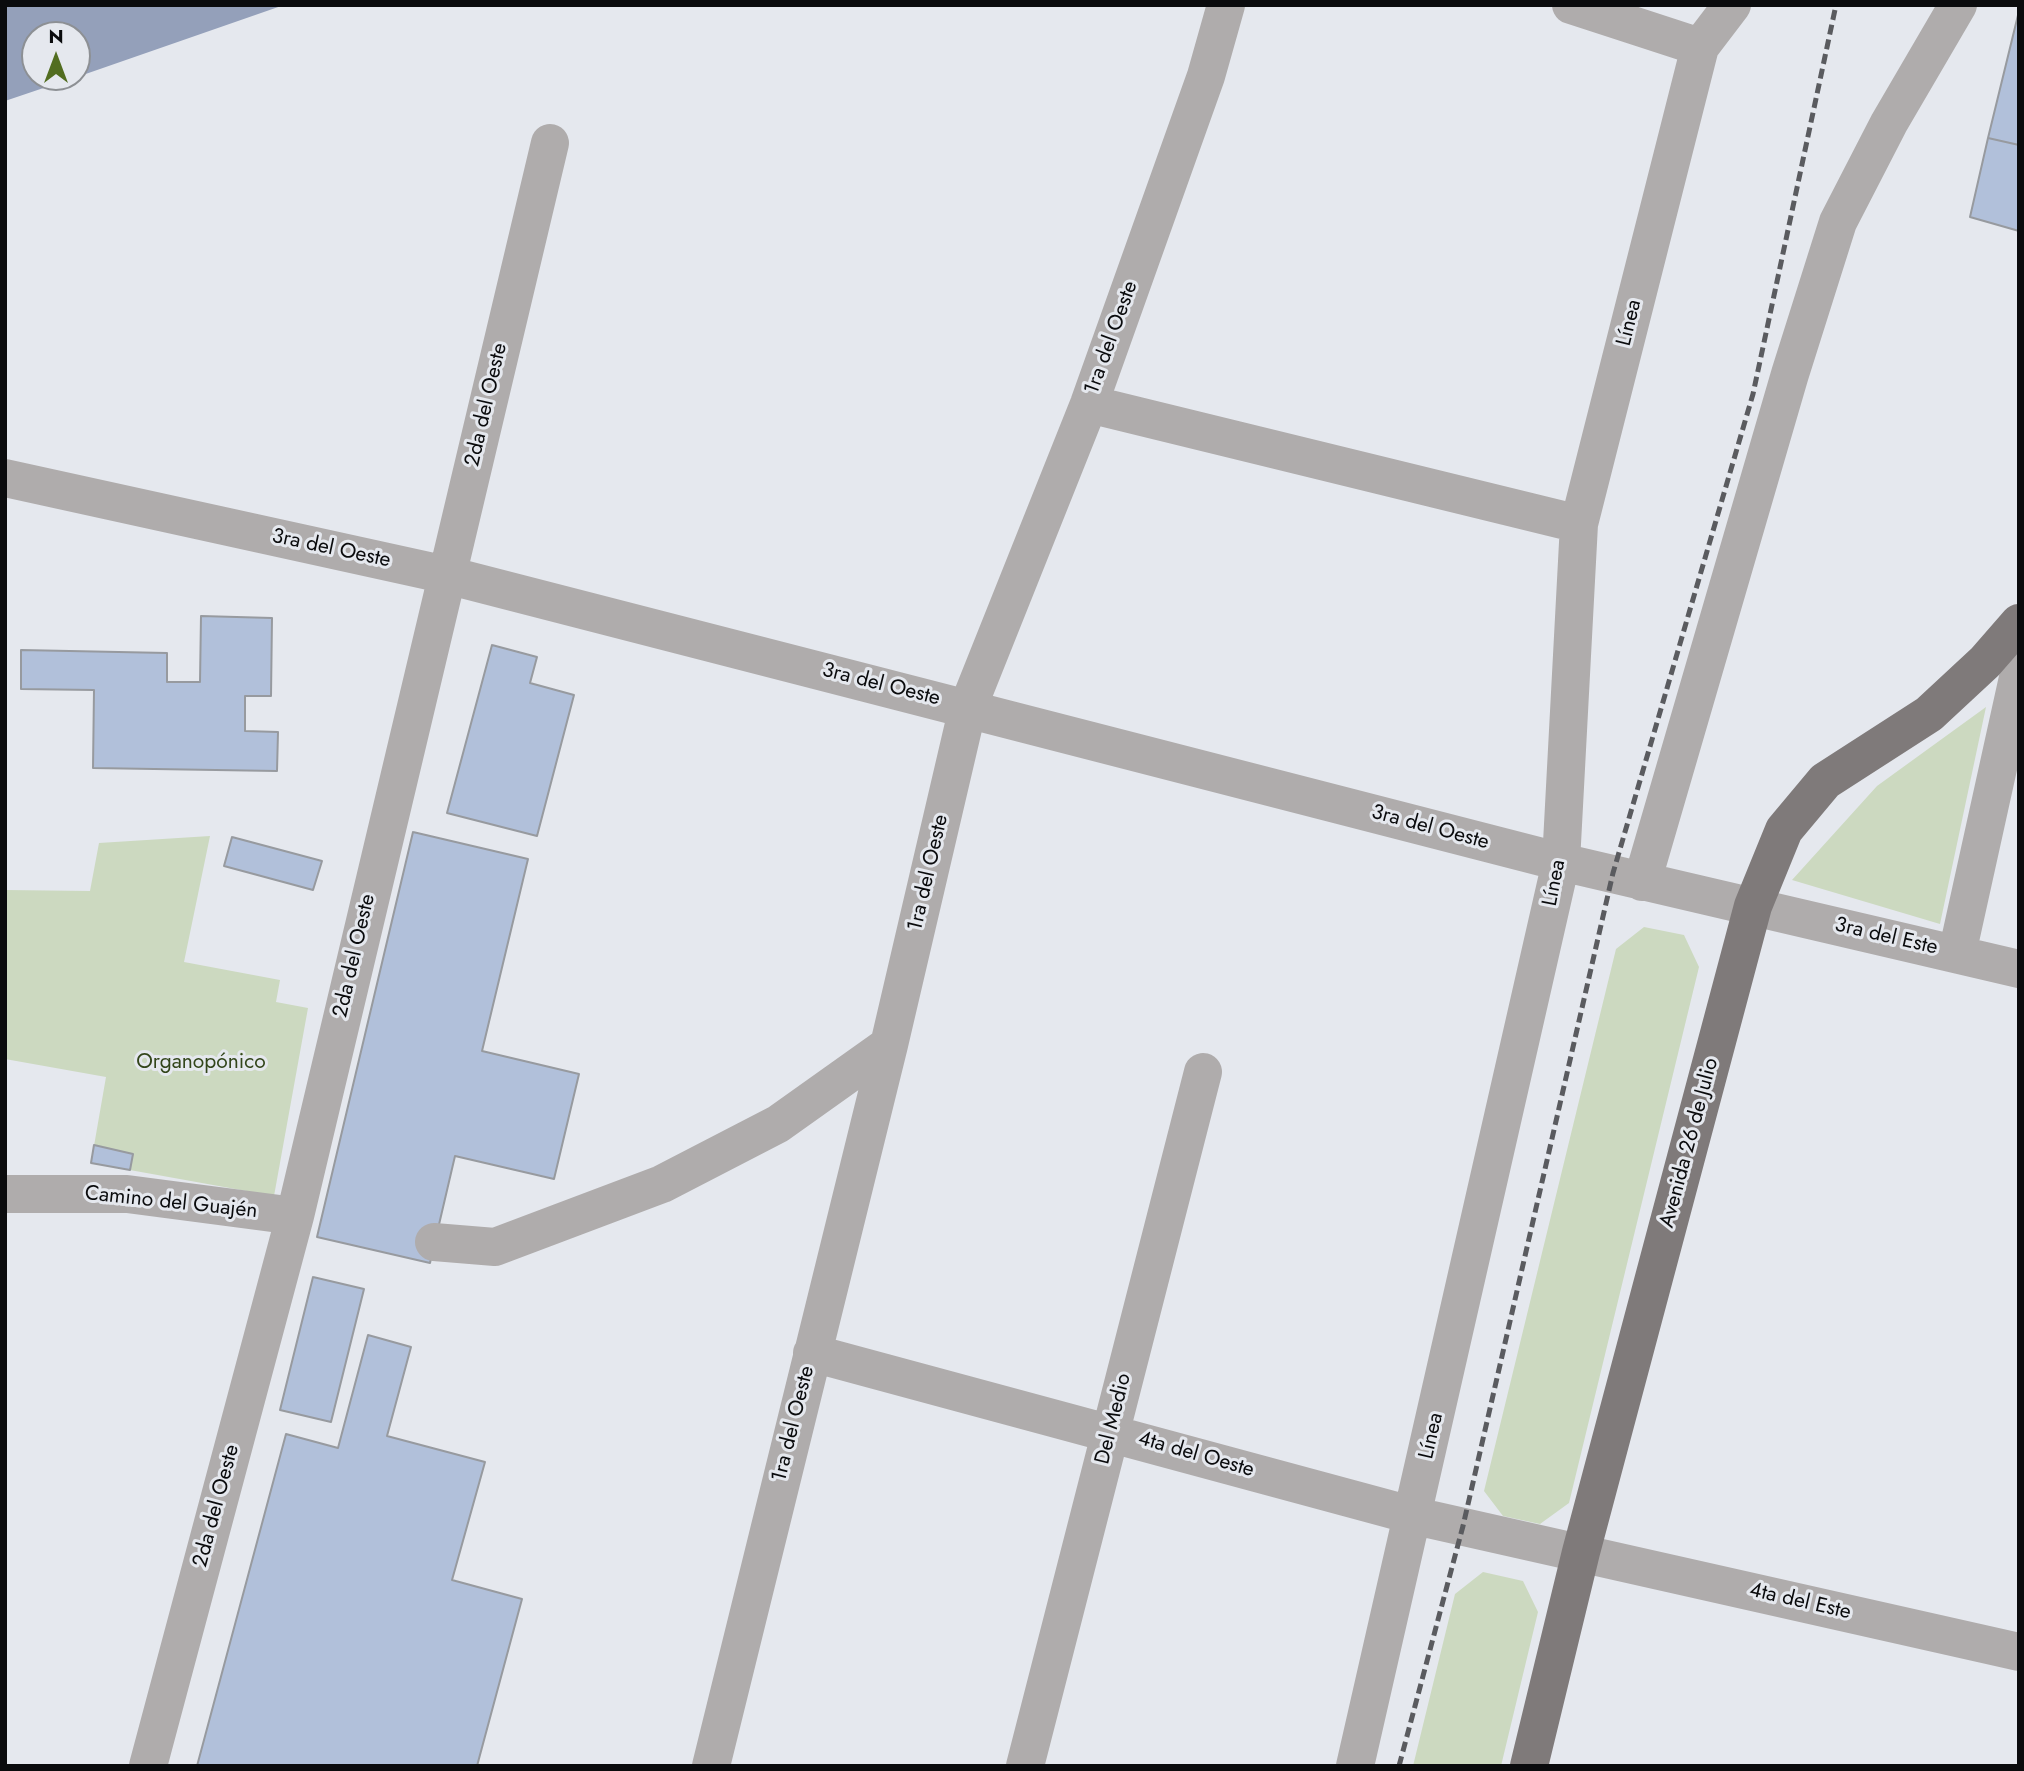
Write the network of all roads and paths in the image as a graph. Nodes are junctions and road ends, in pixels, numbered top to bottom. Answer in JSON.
{"nodes":[{"id":1,"x":1226,"y":5,"type":"edge"},
{"id":2,"x":1571,"y":5,"type":"edge"},
{"id":3,"x":1732,"y":5,"type":"edge"},
{"id":4,"x":1958,"y":5,"type":"edge"},
{"id":5,"x":1700,"y":47,"type":"junction"},
{"id":6,"x":550,"y":143,"type":"dead end"},
{"id":7,"x":1089,"y":404,"type":"junction"},
{"id":8,"x":5,"y":478,"type":"edge"},
{"id":9,"x":1579,"y":524,"type":"junction"},
{"id":10,"x":447,"y":575,"type":"junction"},
{"id":11,"x":2019,"y":623,"type":"edge"},
{"id":12,"x":2019,"y":673,"type":"edge"},
{"id":13,"x":968,"y":707,"type":"junction"},
{"id":14,"x":1561,"y":862,"type":"junction"},
{"id":15,"x":1642,"y":882,"type":"junction"},
{"id":16,"x":1754,"y":906,"type":"junction"},
{"id":17,"x":1957,"y":954,"type":"junction"},
{"id":18,"x":2019,"y":969,"type":"edge"},
{"id":19,"x":889,"y":1045,"type":"junction"},
{"id":20,"x":1203,"y":1072,"type":"dead end"},
{"id":21,"x":5,"y":1194,"type":"edge"},
{"id":22,"x":295,"y":1216,"type":"junction"},
{"id":23,"x":434,"y":1242,"type":"dead end"},
{"id":24,"x":812,"y":1353,"type":"junction"},
{"id":25,"x":1111,"y":1431,"type":"junction"},
{"id":26,"x":1415,"y":1516,"type":"junction"},
{"id":27,"x":1581,"y":1552,"type":"junction"},
{"id":28,"x":2019,"y":1652,"type":"edge"},
{"id":29,"x":148,"y":1766,"type":"edge"},
{"id":30,"x":711,"y":1766,"type":"edge"},
{"id":31,"x":1026,"y":1766,"type":"edge"},
{"id":32,"x":1355,"y":1766,"type":"edge"},
{"id":33,"x":1529,"y":1766,"type":"edge"}],
"edges":[{"from":1,"to":7,"type":"street","name":"1ra del Oeste"},
{"from":2,"to":5,"type":"street"},
{"from":3,"to":5,"type":"street","name":"Línea"},
{"from":4,"to":15,"type":"street"},
{"from":5,"to":9,"type":"street","name":"Línea"},
{"from":6,"to":10,"type":"street","name":"2da del Oeste"},
{"from":7,"to":9,"type":"street"},
{"from":7,"to":13,"type":"street","name":"1ra del Oeste"},
{"from":8,"to":10,"type":"street","name":"3ra del Oeste"},
{"from":9,"to":14,"type":"street","name":"Línea"},
{"from":10,"to":13,"type":"street","name":"3ra del Oeste"},
{"from":10,"to":22,"type":"street","name":"2da del Oeste"},
{"from":11,"to":16,"type":"main road","name":"Avenida 26 de Julio"},
{"from":12,"to":17,"type":"street"},
{"from":13,"to":14,"type":"street","name":"3ra del Oeste"},
{"from":13,"to":19,"type":"street","name":"1ra del Oeste"},
{"from":14,"to":15,"type":"street","name":"3ra del Oeste"},
{"from":14,"to":26,"type":"street","name":"Línea"},
{"from":15,"to":16,"type":"street","name":"3ra del Oeste"},
{"from":16,"to":17,"type":"street","name":"3ra del Este"},
{"from":16,"to":27,"type":"main road","name":"Avenida 26 de Julio"},
{"from":17,"to":18,"type":"street","name":"3ra del Este"},
{"from":19,"to":23,"type":"street"},
{"from":19,"to":24,"type":"street","name":"1ra del Oeste"},
{"from":20,"to":25,"type":"street","name":"Del Medio"},
{"from":21,"to":22,"type":"street","name":"Camino del Guajén"},
{"from":22,"to":29,"type":"street","name":"2da del Oeste"},
{"from":24,"to":25,"type":"street","name":"4ta del Oeste"},
{"from":24,"to":30,"type":"street","name":"1ra del Oeste"},
{"from":25,"to":26,"type":"street","name":"4ta del Oeste"},
{"from":25,"to":31,"type":"street","name":"Del Medio"},
{"from":26,"to":27,"type":"street","name":"4ta del Oeste"},
{"from":26,"to":32,"type":"street","name":"Línea"},
{"from":27,"to":28,"type":"street","name":"4ta del Este"},
{"from":27,"to":33,"type":"main road","name":"Avenida 26 de Julio"}]}
